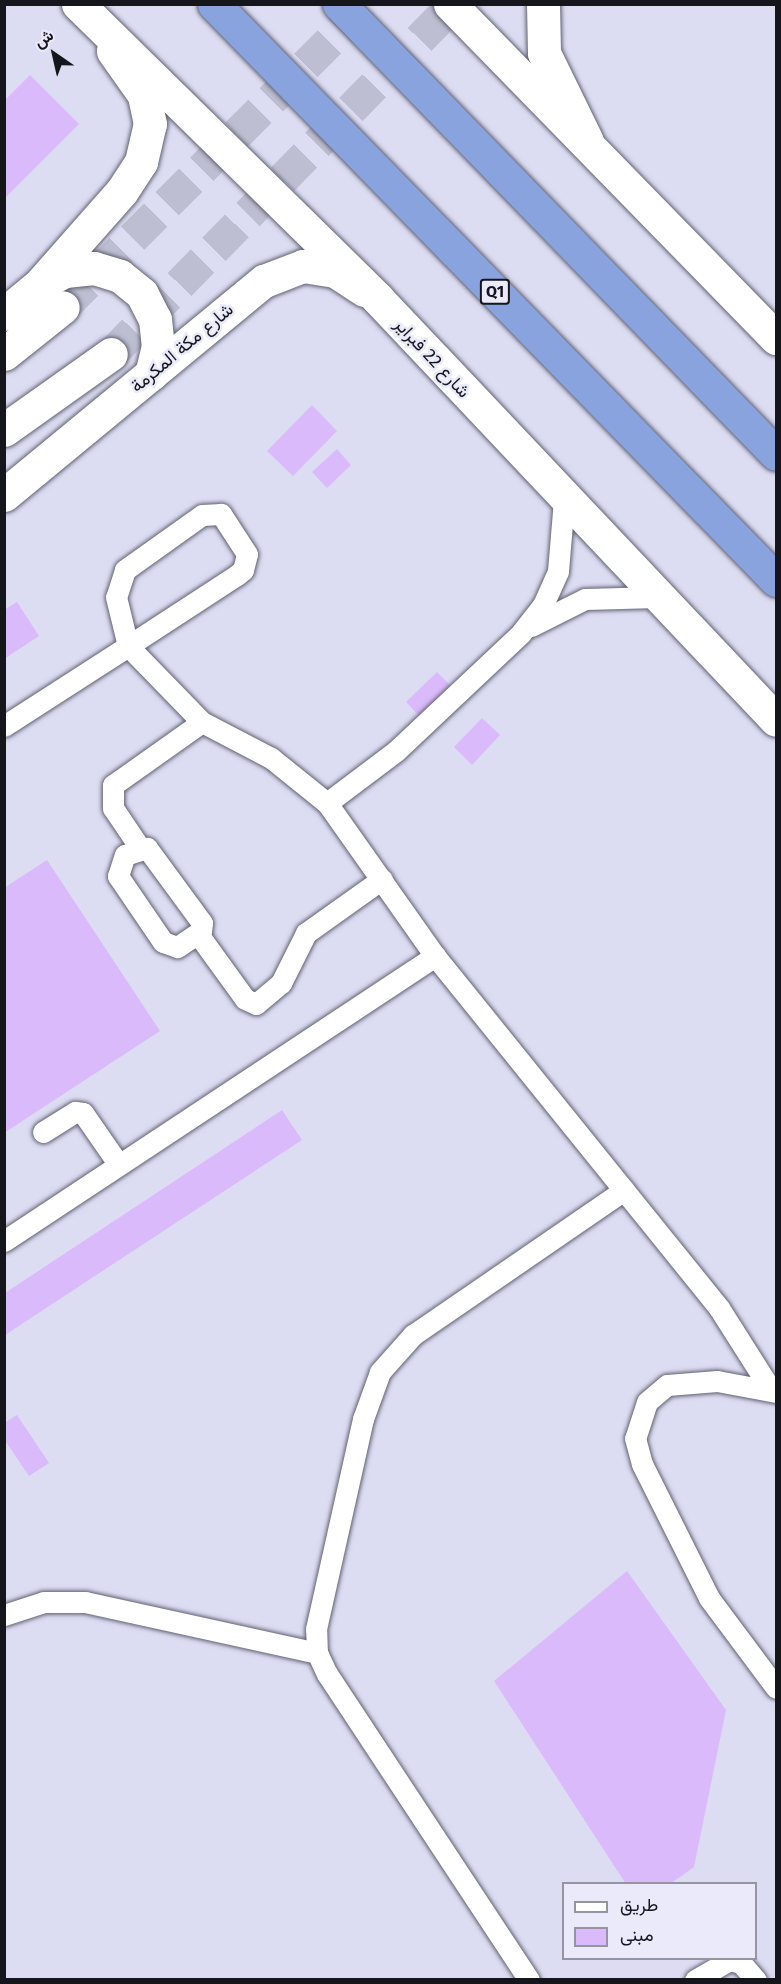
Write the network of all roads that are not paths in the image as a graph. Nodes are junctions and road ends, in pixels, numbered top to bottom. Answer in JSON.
{"nodes":[{"id":1,"x":214,"y":4,"type":"edge"},
{"id":2,"x":339,"y":4,"type":"edge"},
{"id":3,"x":450,"y":4,"type":"edge"},
{"id":4,"x":543,"y":4,"type":"edge"},
{"id":5,"x":82,"y":9,"type":"edge"},
{"id":6,"x":587,"y":141,"type":"junction"},
{"id":7,"x":40,"y":284,"type":"junction"},
{"id":8,"x":378,"y":299,"type":"junction"},
{"id":9,"x":63,"y":307,"type":"tunnel mouth"},
{"id":10,"x":4,"y":314,"type":"edge"},
{"id":11,"x":777,"y":338,"type":"edge"},
{"id":12,"x":4,"y":354,"type":"edge"},
{"id":13,"x":111,"y":354,"type":"tunnel mouth"},
{"id":14,"x":151,"y":374,"type":"junction"},
{"id":15,"x":4,"y":430,"type":"edge"},
{"id":16,"x":777,"y":454,"type":"edge"},
{"id":17,"x":4,"y":495,"type":"edge"},
{"id":18,"x":564,"y":500,"type":"junction"},
{"id":19,"x":777,"y":580,"type":"edge"},
{"id":20,"x":657,"y":597,"type":"junction"},
{"id":21,"x":520,"y":633,"type":"junction"},
{"id":22,"x":128,"y":646,"type":"junction"},
{"id":23,"x":777,"y":720,"type":"edge"},
{"id":24,"x":202,"y":722,"type":"junction"},
{"id":25,"x":4,"y":726,"type":"edge"},
{"id":26,"x":327,"y":803,"type":"junction"},
{"id":27,"x":140,"y":848,"type":"junction"},
{"id":28,"x":382,"y":879,"type":"junction"},
{"id":29,"x":198,"y":934,"type":"junction"},
{"id":30,"x":435,"y":956,"type":"junction"},
{"id":31,"x":43,"y":1132,"type":"dead end"},
{"id":32,"x":119,"y":1165,"type":"junction"},
{"id":33,"x":624,"y":1190,"type":"junction"},
{"id":34,"x":4,"y":1241,"type":"edge"},
{"id":35,"x":774,"y":1391,"type":"edge"},
{"id":36,"x":4,"y":1615,"type":"edge"},
{"id":37,"x":317,"y":1653,"type":"junction"},
{"id":38,"x":777,"y":1688,"type":"edge"},
{"id":39,"x":529,"y":1980,"type":"edge"},
{"id":40,"x":695,"y":1980,"type":"edge"},
{"id":41,"x":756,"y":1980,"type":"edge"}],
"edges":[{"from":1,"to":19,"type":"highway","number":"Q1"},
{"from":2,"to":16,"type":"highway"},
{"from":3,"to":6,"type":"main road"},
{"from":4,"to":6,"type":"main road"},
{"from":5,"to":7,"type":"main road"},
{"from":5,"to":8,"type":"main road","name":"شارع 22 فبراير"},
{"from":6,"to":11,"type":"main road"},
{"from":7,"to":10,"type":"main road"},
{"from":7,"to":14,"type":"main road"},
{"from":8,"to":14,"type":"main road","name":"شارع مكة المكرمة"},
{"from":8,"to":18,"type":"main road","name":"شارع 22 فبراير"},
{"from":9,"to":12,"type":"main road"},
{"from":13,"to":15,"type":"main road"},
{"from":14,"to":17,"type":"main road","name":"شارع مكة المكرمة"},
{"from":18,"to":20,"type":"main road","name":"شارع 22 فبراير"},
{"from":18,"to":21,"type":"lane"},
{"from":20,"to":21,"type":"lane"},
{"from":20,"to":23,"type":"main road","name":"شارع 22 فبراير"},
{"from":21,"to":26,"type":"lane"},
{"from":22,"to":22,"type":"lane"},
{"from":22,"to":24,"type":"lane"},
{"from":22,"to":25,"type":"lane"},
{"from":24,"to":26,"type":"lane"},
{"from":24,"to":27,"type":"lane"},
{"from":26,"to":28,"type":"lane"},
{"from":27,"to":29,"type":"lane"},
{"from":27,"to":29,"type":"lane"},
{"from":28,"to":29,"type":"lane"},
{"from":28,"to":30,"type":"lane"},
{"from":30,"to":32,"type":"lane"},
{"from":30,"to":33,"type":"lane"},
{"from":31,"to":32,"type":"lane"},
{"from":32,"to":34,"type":"lane"},
{"from":33,"to":35,"type":"lane"},
{"from":33,"to":37,"type":"lane"},
{"from":35,"to":38,"type":"lane"},
{"from":36,"to":37,"type":"lane"},
{"from":37,"to":39,"type":"lane"},
{"from":40,"to":41,"type":"lane"}]}
